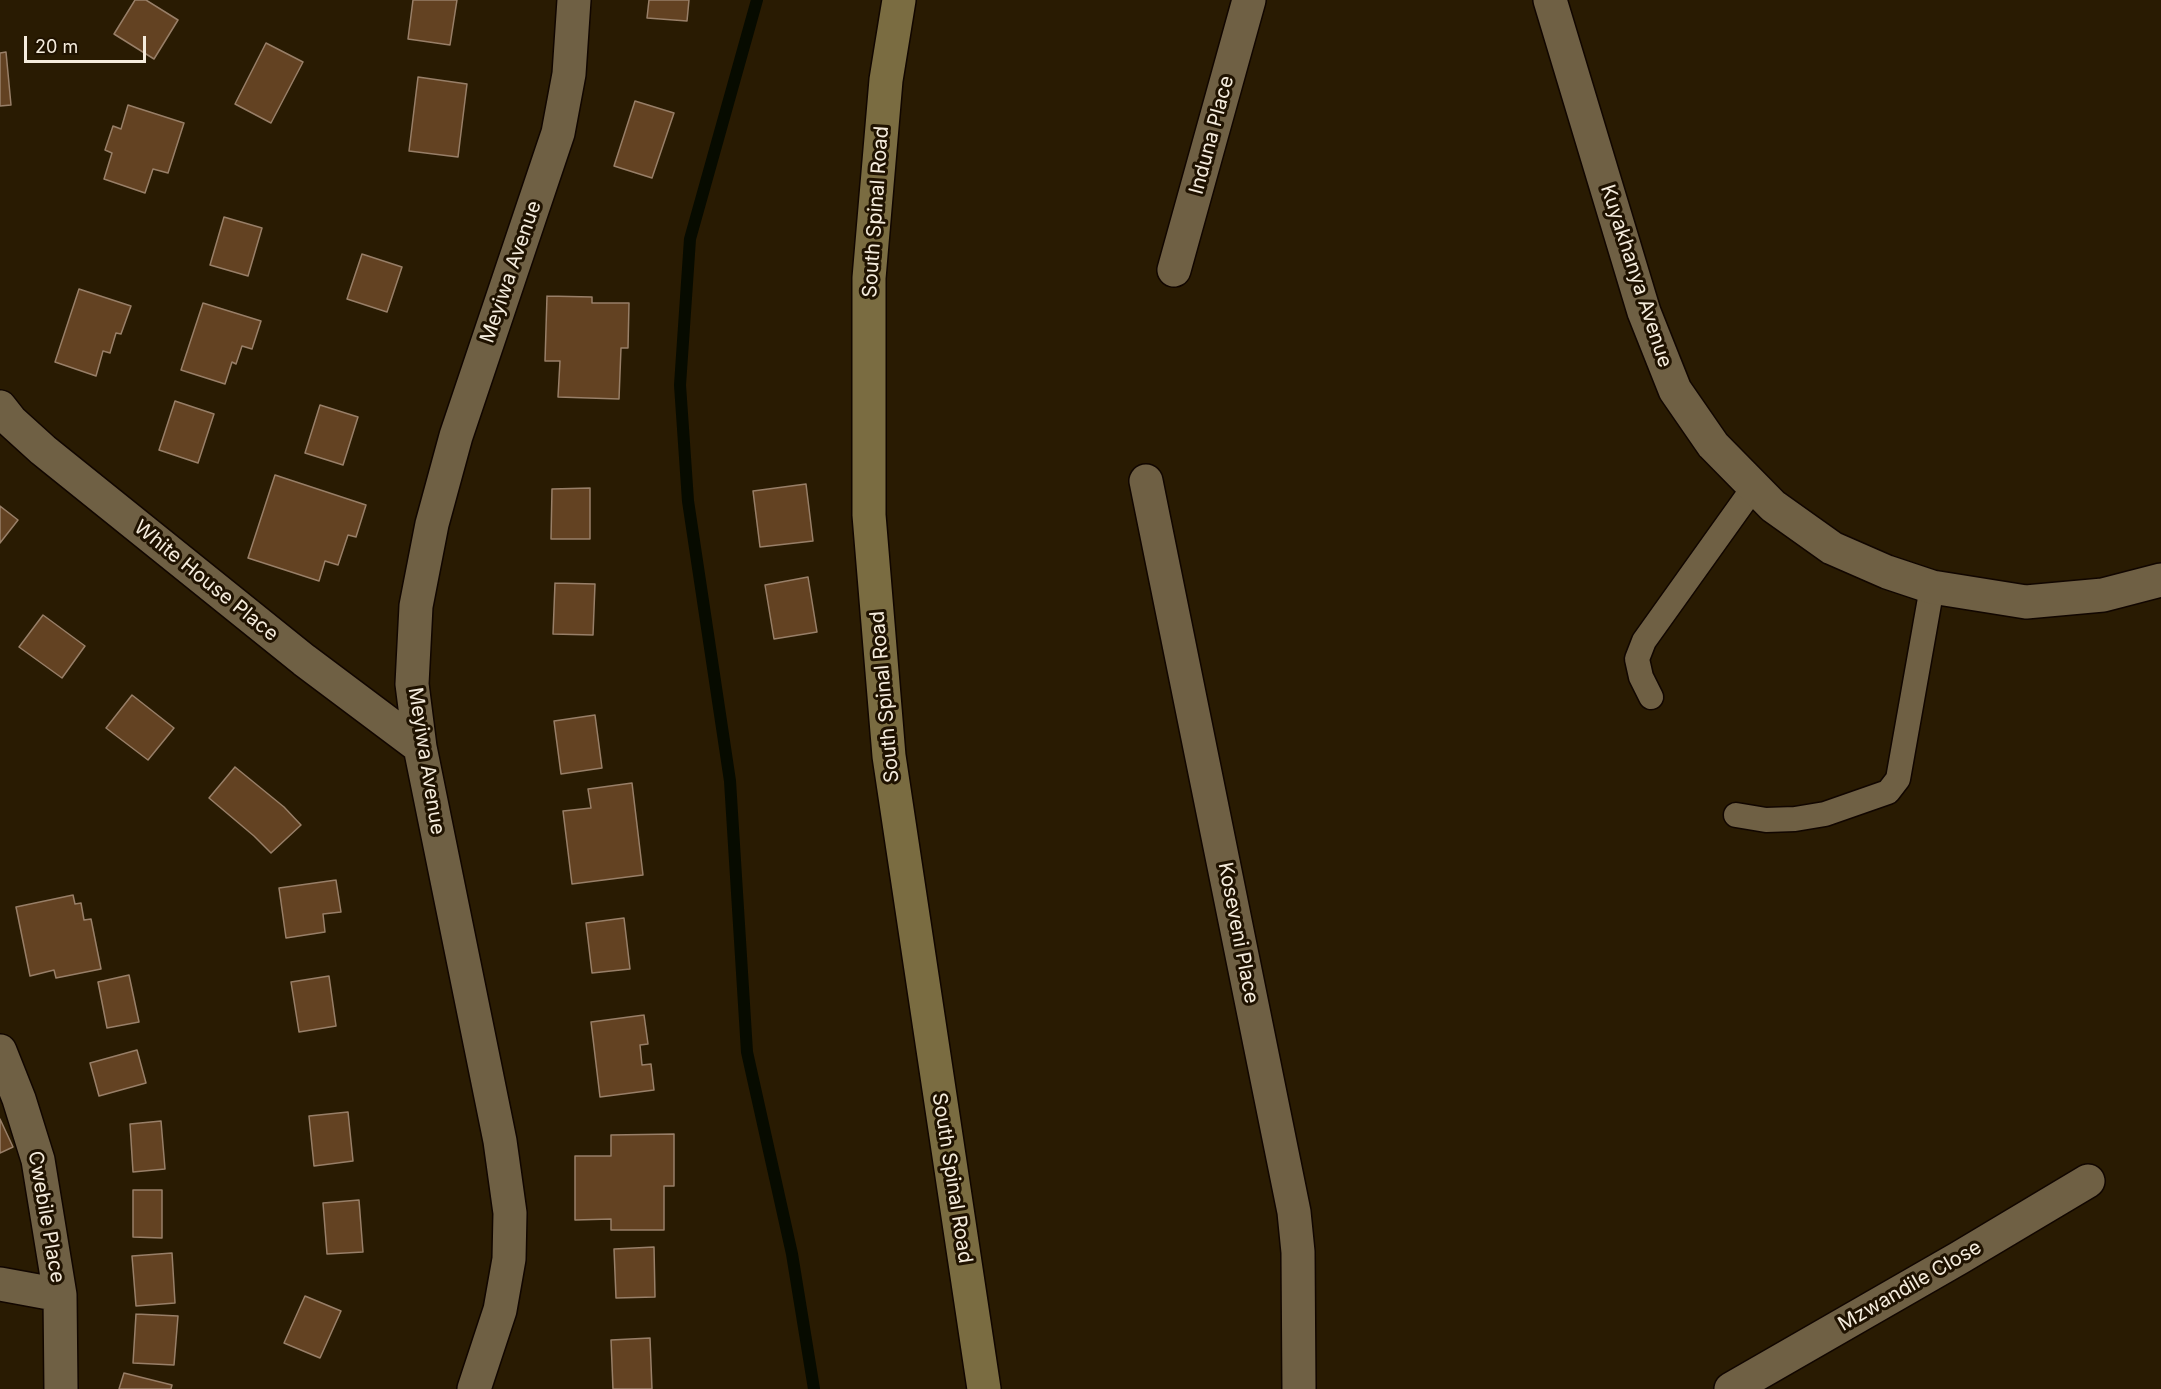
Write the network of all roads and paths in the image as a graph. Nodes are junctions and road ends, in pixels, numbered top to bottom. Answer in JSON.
{"nodes":[{"id":1,"x":574,"y":0,"type":"edge"},
{"id":2,"x":899,"y":0,"type":"edge"},
{"id":3,"x":1249,"y":0,"type":"edge"},
{"id":4,"x":1550,"y":0,"type":"edge"},
{"id":5,"x":1174,"y":270,"type":"dead end"},
{"id":6,"x":0,"y":407,"type":"edge"},
{"id":7,"x":1146,"y":481,"type":"dead end"},
{"id":8,"x":1754,"y":487,"type":"junction"},
{"id":9,"x":2161,"y":580,"type":"edge"},
{"id":10,"x":1932,"y":587,"type":"junction"},
{"id":11,"x":1651,"y":697,"type":"dead end"},
{"id":12,"x":420,"y":747,"type":"junction"},
{"id":13,"x":1736,"y":815,"type":"dead end"},
{"id":14,"x":0,"y":1051,"type":"edge"},
{"id":15,"x":2088,"y":1181,"type":"dead end"},
{"id":16,"x":0,"y":1284,"type":"edge"},
{"id":17,"x":60,"y":1295,"type":"junction"},
{"id":18,"x":61,"y":1389,"type":"edge"},
{"id":19,"x":474,"y":1389,"type":"edge"},
{"id":20,"x":984,"y":1389,"type":"edge"},
{"id":21,"x":1299,"y":1389,"type":"edge"},
{"id":22,"x":1731,"y":1389,"type":"edge"}],
"edges":[{"from":1,"to":12,"type":"street","name":"Meyiwa Avenue"},
{"from":2,"to":20,"type":"street","name":"South Spinal Road"},
{"from":3,"to":5,"type":"street","name":"Induna Place"},
{"from":4,"to":8,"type":"street","name":"Kuyakhanya Avenue"},
{"from":6,"to":12,"type":"street","name":"White House Place"},
{"from":7,"to":21,"type":"street","name":"Koseveni Place"},
{"from":8,"to":10,"type":"street","name":"Kuyakhanya Avenue"},
{"from":8,"to":11,"type":"lane"},
{"from":9,"to":10,"type":"street","name":"Kuyakhanya Avenue"},
{"from":10,"to":13,"type":"lane"},
{"from":12,"to":19,"type":"street","name":"Meyiwa Avenue"},
{"from":14,"to":17,"type":"street","name":"Cwebile Place"},
{"from":15,"to":22,"type":"street","name":"Mzwandile Close"},
{"from":16,"to":17,"type":"street"},
{"from":17,"to":18,"type":"street","name":"Cwebile Place"}]}
